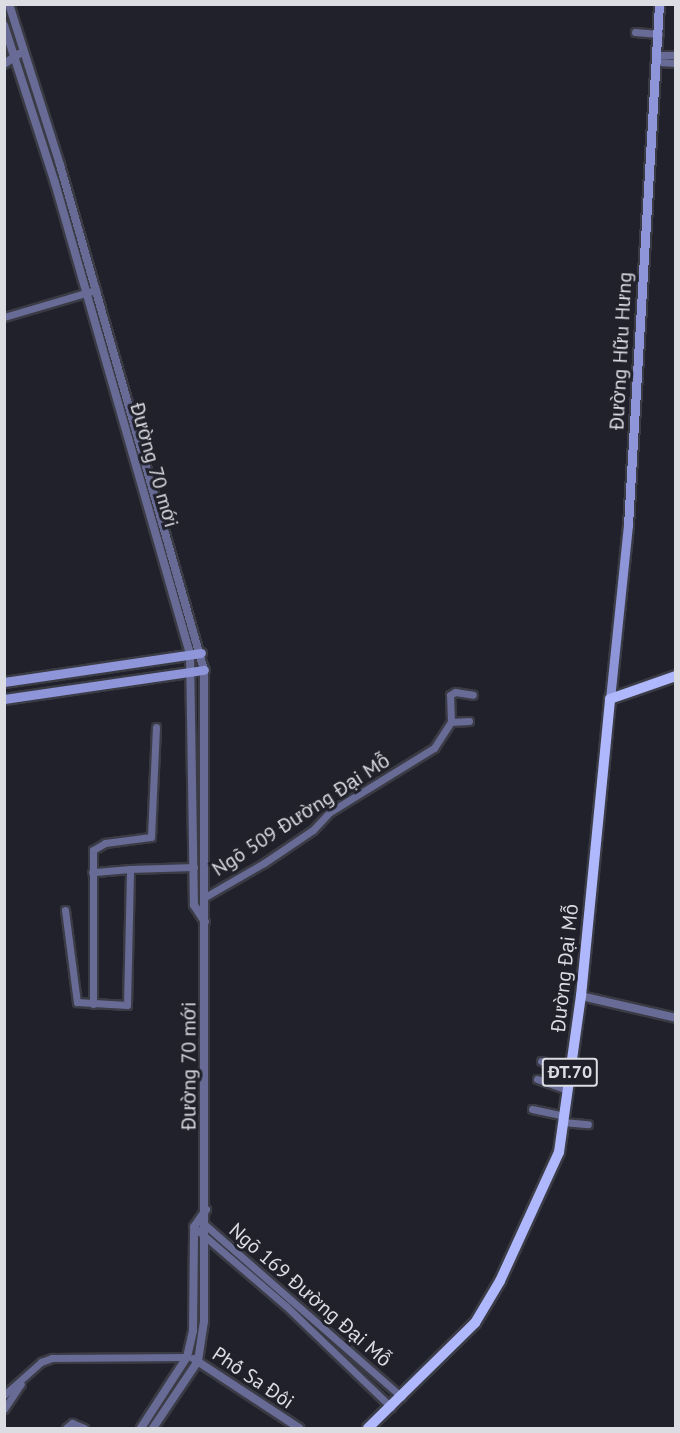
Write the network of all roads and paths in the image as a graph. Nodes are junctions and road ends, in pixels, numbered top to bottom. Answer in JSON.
{"nodes":[{"id":1,"x":9,"y":4,"type":"edge"},
{"id":2,"x":659,"y":4,"type":"edge"},
{"id":3,"x":4,"y":25,"type":"edge"},
{"id":4,"x":636,"y":32,"type":"dead end"},
{"id":5,"x":659,"y":34,"type":"junction"},
{"id":6,"x":20,"y":37,"type":"junction"},
{"id":7,"x":8,"y":46,"type":"edge"},
{"id":8,"x":25,"y":51,"type":"junction"},
{"id":9,"x":675,"y":55,"type":"edge"},
{"id":10,"x":16,"y":56,"type":"junction"},
{"id":11,"x":658,"y":59,"type":"junction"},
{"id":12,"x":675,"y":63,"type":"edge"},
{"id":13,"x":4,"y":64,"type":"edge"},
{"id":14,"x":96,"y":290,"type":"junction"},
{"id":15,"x":86,"y":293,"type":"junction"},
{"id":16,"x":4,"y":317,"type":"edge"},
{"id":17,"x":150,"y":492,"type":"junction"},
{"id":18,"x":201,"y":653,"type":"junction"},
{"id":19,"x":190,"y":654,"type":"junction"},
{"id":20,"x":193,"y":670,"type":"junction"},
{"id":21,"x":204,"y":670,"type":"junction"},
{"id":22,"x":675,"y":676,"type":"edge"},
{"id":23,"x":4,"y":682,"type":"edge"},
{"id":24,"x":473,"y":695,"type":"dead end"},
{"id":25,"x":4,"y":699,"type":"edge"},
{"id":26,"x":610,"y":699,"type":"junction"},
{"id":27,"x":469,"y":721,"type":"dead end"},
{"id":28,"x":450,"y":722,"type":"junction"},
{"id":29,"x":156,"y":727,"type":"dead end"},
{"id":30,"x":194,"y":867,"type":"junction"},
{"id":31,"x":130,"y":869,"type":"junction"},
{"id":32,"x":92,"y":872,"type":"junction"},
{"id":33,"x":205,"y":897,"type":"junction"},
{"id":34,"x":65,"y":910,"type":"dead end"},
{"id":35,"x":205,"y":922,"type":"junction"},
{"id":36,"x":581,"y":996,"type":"junction"},
{"id":37,"x":93,"y":1004,"type":"junction"},
{"id":38,"x":675,"y":1018,"type":"edge"},
{"id":39,"x":541,"y":1062,"type":"dead end"},
{"id":40,"x":570,"y":1072,"type":"junction"},
{"id":41,"x":537,"y":1079,"type":"dead end"},
{"id":42,"x":568,"y":1090,"type":"junction"},
{"id":43,"x":532,"y":1109,"type":"dead end"},
{"id":44,"x":564,"y":1119,"type":"junction"},
{"id":45,"x":588,"y":1124,"type":"dead end"},
{"id":46,"x":206,"y":1210,"type":"junction"},
{"id":47,"x":195,"y":1223,"type":"junction"},
{"id":48,"x":205,"y":1226,"type":"junction"},
{"id":49,"x":206,"y":1236,"type":"junction"},
{"id":50,"x":187,"y":1357,"type":"junction"},
{"id":51,"x":198,"y":1361,"type":"junction"},
{"id":52,"x":21,"y":1384,"type":"junction"},
{"id":53,"x":4,"y":1395,"type":"edge"},
{"id":54,"x":402,"y":1397,"type":"junction"},
{"id":55,"x":391,"y":1407,"type":"junction"},
{"id":56,"x":4,"y":1409,"type":"edge"},
{"id":57,"x":66,"y":1428,"type":"edge"},
{"id":58,"x":84,"y":1428,"type":"edge"},
{"id":59,"x":141,"y":1428,"type":"edge"},
{"id":60,"x":153,"y":1428,"type":"edge"},
{"id":61,"x":299,"y":1428,"type":"edge"},
{"id":62,"x":368,"y":1428,"type":"edge"}],
"edges":[{"from":1,"to":6,"type":"street"},
{"from":2,"to":5,"type":"main road","name":"Đường Hữu Hưng"},
{"from":3,"to":7,"type":"street","name":"Đường 70 mới"},
{"from":4,"to":5,"type":"street"},
{"from":5,"to":11,"type":"main road","name":"Đường Hữu Hưng"},
{"from":6,"to":7,"type":"street"},
{"from":6,"to":8,"type":"street"},
{"from":7,"to":10,"type":"street","name":"Đường 70 mới"},
{"from":8,"to":10,"type":"street"},
{"from":8,"to":14,"type":"street"},
{"from":9,"to":11,"type":"street"},
{"from":10,"to":13,"type":"street"},
{"from":10,"to":15,"type":"street","name":"Đường 70 mới"},
{"from":11,"to":12,"type":"street"},
{"from":11,"to":26,"type":"main road","name":"Đường Hữu Hưng"},
{"from":14,"to":15,"type":"street"},
{"from":14,"to":17,"type":"street"},
{"from":15,"to":16,"type":"street"},
{"from":15,"to":17,"type":"street","name":"Đường 70 mới"},
{"from":17,"to":18,"type":"street","name":"Đường 70 mới"},
{"from":17,"to":19,"type":"street","name":"Đường 70 mới"},
{"from":18,"to":19,"type":"main road"},
{"from":18,"to":21,"type":"street","name":"Đường 70 mới"},
{"from":19,"to":20,"type":"street","name":"Đường 70 mới"},
{"from":19,"to":23,"type":"main road"},
{"from":20,"to":21,"type":"main road"},
{"from":20,"to":25,"type":"main road"},
{"from":20,"to":30,"type":"street","name":"Đường 70 mới"},
{"from":21,"to":33,"type":"street","name":"Đường 70 mới"},
{"from":22,"to":26,"type":"main road"},
{"from":24,"to":28,"type":"street"},
{"from":26,"to":36,"type":"main road","name":"Đường Đại Mỗ","number":"ĐT.70"},
{"from":27,"to":28,"type":"street"},
{"from":28,"to":33,"type":"street","name":"Ngõ 509 Đường Đại Mỗ"},
{"from":29,"to":32,"type":"street"},
{"from":30,"to":31,"type":"street"},
{"from":30,"to":35,"type":"street","name":"Đường 70 mới"},
{"from":31,"to":32,"type":"street"},
{"from":31,"to":37,"type":"street"},
{"from":32,"to":37,"type":"street"},
{"from":33,"to":35,"type":"street","name":"Đường 70 mới"},
{"from":34,"to":37,"type":"street"},
{"from":35,"to":46,"type":"street","name":"Đường 70 mới"},
{"from":36,"to":38,"type":"street"},
{"from":36,"to":40,"type":"main road","name":"Đường Đại Mỗ","number":"ĐT.70"},
{"from":39,"to":40,"type":"street"},
{"from":40,"to":42,"type":"main road","name":"Đường Đại Mỗ","number":"ĐT.70"},
{"from":41,"to":42,"type":"street"},
{"from":42,"to":44,"type":"main road","name":"Đường Đại Mỗ","number":"ĐT.70"},
{"from":43,"to":44,"type":"street"},
{"from":44,"to":45,"type":"street"},
{"from":44,"to":54,"type":"main road","name":"Đường Đại Mỗ","number":"ĐT.70"},
{"from":46,"to":47,"type":"street"},
{"from":46,"to":48,"type":"street","name":"Đường 70 mới"},
{"from":47,"to":48,"type":"street","name":"Ngõ 169 Đường Đại Mỗ"},
{"from":47,"to":49,"type":"street","name":"Ngõ 169 Đường Đại Mỗ"},
{"from":47,"to":50,"type":"street"},
{"from":48,"to":49,"type":"street","name":"Đường 70 mới"},
{"from":48,"to":54,"type":"street","name":"Ngõ 169 Đường Đại Mỗ"},
{"from":49,"to":51,"type":"street","name":"Đường 70 mới"},
{"from":49,"to":55,"type":"street","name":"Ngõ 169 Đường Đại Mỗ"},
{"from":50,"to":51,"type":"street","name":"Phố Sa Đôi"},
{"from":50,"to":52,"type":"street"},
{"from":50,"to":59,"type":"street"},
{"from":51,"to":60,"type":"street"},
{"from":51,"to":61,"type":"street","name":"Phố Sa Đôi"},
{"from":52,"to":53,"type":"street"},
{"from":52,"to":56,"type":"street"},
{"from":54,"to":55,"type":"main road","name":"Đường Đại Mỗ","number":"ĐT.70"},
{"from":55,"to":62,"type":"main road","name":"Đường Đại Mỗ","number":"ĐT.70"},
{"from":57,"to":58,"type":"street"}]}
